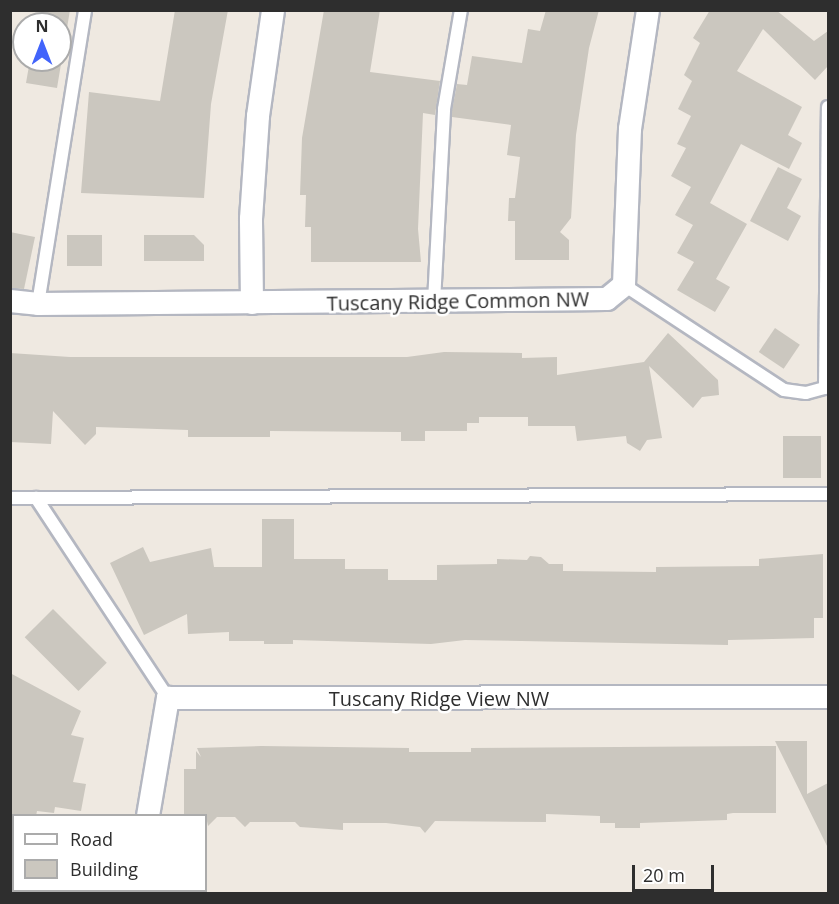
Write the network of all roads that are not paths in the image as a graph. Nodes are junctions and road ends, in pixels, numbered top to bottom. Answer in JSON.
{"nodes":[{"id":1,"x":85,"y":10,"type":"edge"},
{"id":2,"x":273,"y":10,"type":"edge"},
{"id":3,"x":461,"y":10,"type":"edge"},
{"id":4,"x":648,"y":10,"type":"edge"},
{"id":5,"x":828,"y":107,"type":"edge"},
{"id":6,"x":624,"y":285,"type":"junction"},
{"id":7,"x":10,"y":301,"type":"edge"},
{"id":8,"x":434,"y":302,"type":"junction"},
{"id":9,"x":252,"y":303,"type":"junction"},
{"id":10,"x":38,"y":304,"type":"junction"},
{"id":11,"x":828,"y":494,"type":"edge"},
{"id":12,"x":10,"y":498,"type":"edge"},
{"id":13,"x":36,"y":498,"type":"junction"},
{"id":14,"x":828,"y":697,"type":"edge"},
{"id":15,"x":168,"y":698,"type":"junction"},
{"id":16,"x":148,"y":814,"type":"edge"}],
"edges":[{"from":1,"to":10,"type":"lane"},
{"from":2,"to":9,"type":"street"},
{"from":3,"to":8,"type":"lane"},
{"from":4,"to":6,"type":"street"},
{"from":5,"to":6,"type":"lane"},
{"from":6,"to":8,"type":"street","name":"Tuscany Ridge Common NW"},
{"from":7,"to":10,"type":"street","name":"Tuscany Ridge Common NW"},
{"from":8,"to":9,"type":"street","name":"Tuscany Ridge Common NW"},
{"from":9,"to":10,"type":"street","name":"Tuscany Ridge Common NW"},
{"from":11,"to":13,"type":"lane"},
{"from":12,"to":13,"type":"lane"},
{"from":13,"to":15,"type":"lane"},
{"from":14,"to":15,"type":"street","name":"Tuscany Ridge View NW"},
{"from":15,"to":16,"type":"street"}]}
